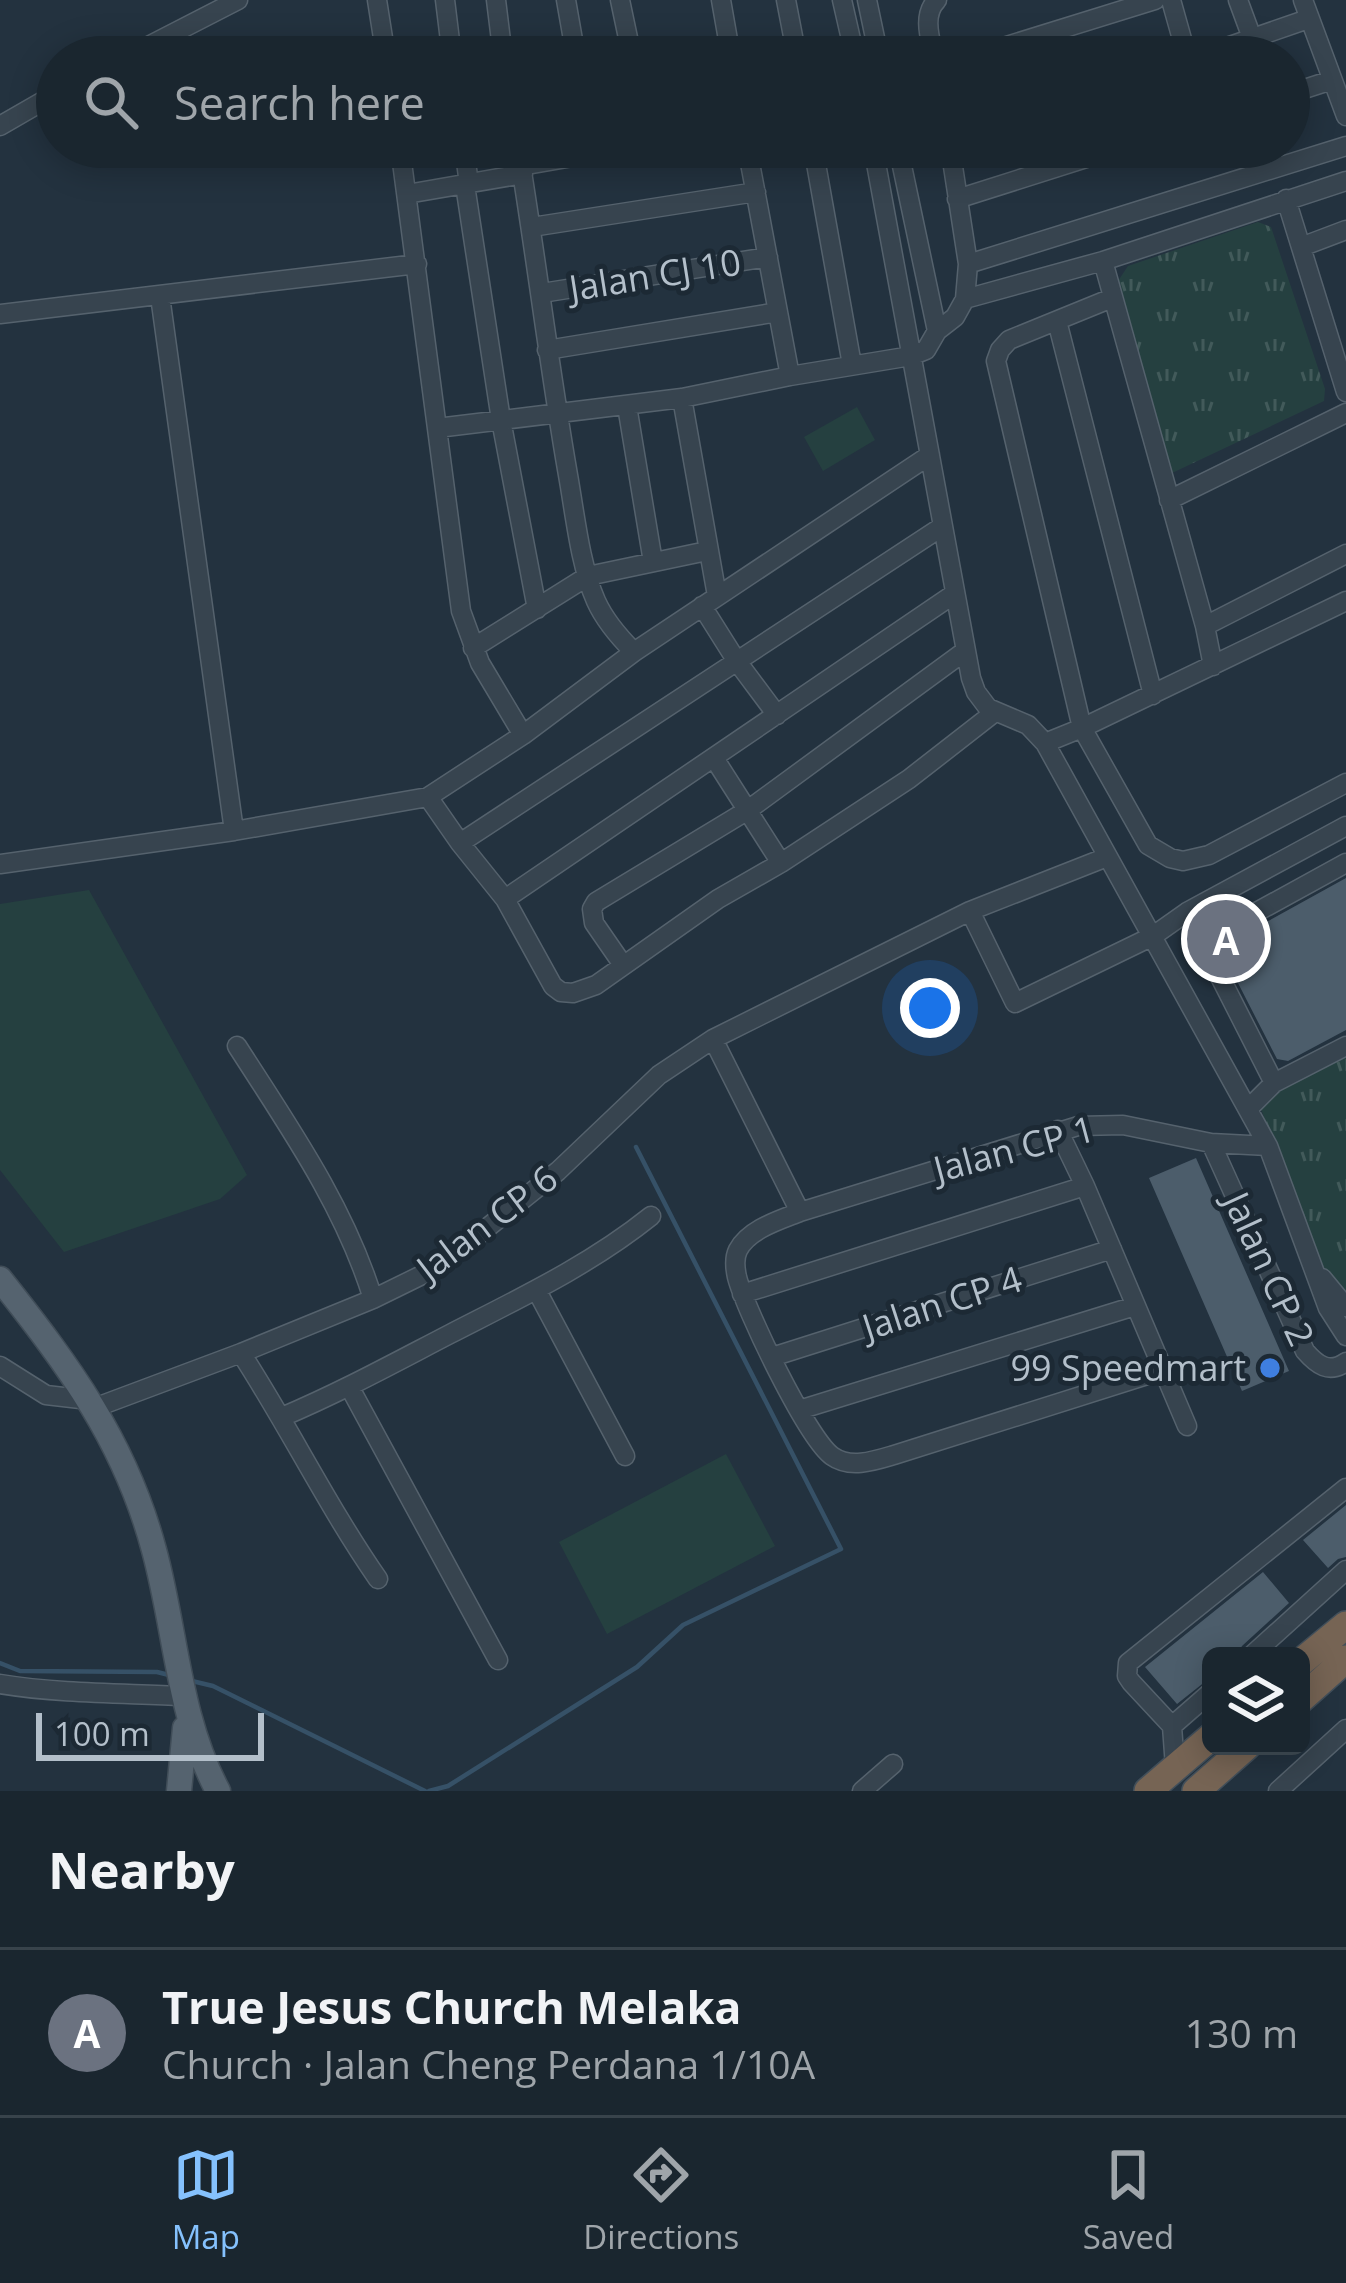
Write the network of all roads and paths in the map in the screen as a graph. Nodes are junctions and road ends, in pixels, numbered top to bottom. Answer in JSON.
{"nodes":[{"id":1,"x":238,"y":0,"type":"edge"},
{"id":2,"x":377,"y":0,"type":"edge"},
{"id":3,"x":445,"y":0,"type":"edge"},
{"id":4,"x":496,"y":0,"type":"edge"},
{"id":5,"x":566,"y":0,"type":"edge"},
{"id":6,"x":620,"y":0,"type":"edge"},
{"id":7,"x":721,"y":0,"type":"edge"},
{"id":8,"x":786,"y":0,"type":"edge"},
{"id":9,"x":842,"y":0,"type":"edge"},
{"id":10,"x":867,"y":0,"type":"edge"},
{"id":11,"x":1155,"y":0,"type":"edge"},
{"id":12,"x":1171,"y":0,"type":"edge"},
{"id":13,"x":1238,"y":0,"type":"edge"},
{"id":14,"x":934,"y":4,"type":"edge"},
{"id":15,"x":1305,"y":9,"type":"edge"},
{"id":16,"x":168,"y":36,"type":"edge"},
{"id":17,"x":383,"y":36,"type":"edge"},
{"id":18,"x":449,"y":36,"type":"edge"},
{"id":19,"x":500,"y":36,"type":"edge"},
{"id":20,"x":572,"y":36,"type":"edge"},
{"id":21,"x":628,"y":36,"type":"edge"},
{"id":22,"x":727,"y":36,"type":"edge"},
{"id":23,"x":792,"y":36,"type":"edge"},
{"id":24,"x":850,"y":36,"type":"edge"},
{"id":25,"x":875,"y":36,"type":"edge"},
{"id":26,"x":929,"y":36,"type":"edge"},
{"id":27,"x":1039,"y":36,"type":"edge"},
{"id":28,"x":1181,"y":36,"type":"edge"},
{"id":29,"x":1251,"y":36,"type":"edge"},
{"id":30,"x":1256,"y":36,"type":"edge"},
{"id":31,"x":1332,"y":80,"type":"junction"},
{"id":32,"x":1310,"y":87,"type":"edge"},
{"id":33,"x":36,"y":105,"type":"edge"},
{"id":34,"x":1346,"y":116,"type":"edge"},
{"id":35,"x":0,"y":126,"type":"edge"},
{"id":36,"x":1346,"y":146,"type":"edge"},
{"id":37,"x":1310,"y":157,"type":"edge"},
{"id":38,"x":403,"y":168,"type":"edge"},
{"id":39,"x":466,"y":168,"type":"edge"},
{"id":40,"x":506,"y":168,"type":"edge"},
{"id":41,"x":521,"y":168,"type":"edge"},
{"id":42,"x":752,"y":168,"type":"edge"},
{"id":43,"x":817,"y":168,"type":"edge"},
{"id":44,"x":877,"y":168,"type":"edge"},
{"id":45,"x":903,"y":168,"type":"edge"},
{"id":46,"x":953,"y":168,"type":"edge"},
{"id":47,"x":1054,"y":168,"type":"edge"},
{"id":48,"x":1276,"y":168,"type":"edge"},
{"id":49,"x":1346,"y":181,"type":"edge"},
{"id":50,"x":467,"y":184,"type":"junction"},
{"id":51,"x":756,"y":192,"type":"junction"},
{"id":52,"x":407,"y":194,"type":"junction"},
{"id":53,"x":957,"y":199,"type":"junction"},
{"id":54,"x":1286,"y":199,"type":"junction"},
{"id":55,"x":532,"y":227,"type":"junction"},
{"id":56,"x":1346,"y":230,"type":"edge"},
{"id":57,"x":1301,"y":247,"type":"junction"},
{"id":58,"x":768,"y":257,"type":"junction"},
{"id":59,"x":1103,"y":261,"type":"junction"},
{"id":60,"x":417,"y":264,"type":"junction"},
{"id":61,"x":968,"y":264,"type":"junction"},
{"id":62,"x":542,"y":293,"type":"junction"},
{"id":63,"x":160,"y":296,"type":"junction"},
{"id":64,"x":1112,"y":298,"type":"junction"},
{"id":65,"x":964,"y":299,"type":"junction"},
{"id":66,"x":778,"y":312,"type":"junction"},
{"id":67,"x":0,"y":314,"type":"edge"},
{"id":68,"x":1057,"y":321,"type":"junction"},
{"id":69,"x":938,"y":331,"type":"junction"},
{"id":70,"x":547,"y":350,"type":"junction"},
{"id":71,"x":910,"y":356,"type":"junction"},
{"id":72,"x":852,"y":365,"type":"junction"},
{"id":73,"x":790,"y":376,"type":"junction"},
{"id":74,"x":1346,"y":392,"type":"edge"},
{"id":75,"x":682,"y":398,"type":"junction"},
{"id":76,"x":627,"y":406,"type":"junction"},
{"id":77,"x":1346,"y":412,"type":"edge"},
{"id":78,"x":557,"y":414,"type":"junction"},
{"id":79,"x":501,"y":420,"type":"junction"},
{"id":80,"x":437,"y":428,"type":"junction"},
{"id":81,"x":930,"y":455,"type":"junction"},
{"id":82,"x":1169,"y":500,"type":"junction"},
{"id":83,"x":943,"y":526,"type":"junction"},
{"id":84,"x":707,"y":551,"type":"junction"},
{"id":85,"x":1346,"y":554,"type":"edge"},
{"id":86,"x":653,"y":562,"type":"junction"},
{"id":87,"x":588,"y":576,"type":"junction"},
{"id":88,"x":954,"y":594,"type":"junction"},
{"id":89,"x":709,"y":601,"type":"junction"},
{"id":90,"x":1346,"y":601,"type":"edge"},
{"id":91,"x":537,"y":609,"type":"junction"},
{"id":92,"x":1205,"y":626,"type":"junction"},
{"id":93,"x":473,"y":648,"type":"junction"},
{"id":94,"x":965,"y":651,"type":"junction"},
{"id":95,"x":634,"y":652,"type":"junction"},
{"id":96,"x":736,"y":661,"type":"junction"},
{"id":97,"x":1213,"y":666,"type":"junction"},
{"id":98,"x":1153,"y":694,"type":"junction"},
{"id":99,"x":995,"y":712,"type":"junction"},
{"id":100,"x":777,"y":715,"type":"junction"},
{"id":101,"x":1082,"y":728,"type":"junction"},
{"id":102,"x":523,"y":735,"type":"junction"},
{"id":103,"x":1045,"y":742,"type":"junction"},
{"id":104,"x":714,"y":758,"type":"junction"},
{"id":105,"x":1346,"y":783,"type":"edge"},
{"id":106,"x":428,"y":797,"type":"junction"},
{"id":107,"x":748,"y":810,"type":"junction"},
{"id":108,"x":1346,"y":826,"type":"edge"},
{"id":109,"x":234,"y":831,"type":"junction"},
{"id":110,"x":460,"y":843,"type":"junction"},
{"id":111,"x":1107,"y":857,"type":"junction"},
{"id":112,"x":781,"y":862,"type":"junction"},
{"id":113,"x":1346,"y":863,"type":"edge"},
{"id":114,"x":0,"y":864,"type":"edge"},
{"id":115,"x":505,"y":898,"type":"junction"},
{"id":116,"x":970,"y":911,"type":"junction"},
{"id":117,"x":1187,"y":912,"type":"junction"},
{"id":118,"x":1154,"y":936,"type":"junction"},
{"id":119,"x":1202,"y":942,"type":"junction"},
{"id":120,"x":623,"y":965,"type":"junction"},
{"id":121,"x":713,"y":1039,"type":"junction"},
{"id":122,"x":237,"y":1046,"type":"dead end"},
{"id":123,"x":1346,"y":1046,"type":"edge"},
{"id":124,"x":1274,"y":1083,"type":"junction"},
{"id":125,"x":1249,"y":1108,"type":"junction"},
{"id":126,"x":1058,"y":1130,"type":"junction"},
{"id":127,"x":1210,"y":1143,"type":"junction"},
{"id":128,"x":1268,"y":1146,"type":"junction"},
{"id":129,"x":1085,"y":1186,"type":"junction"},
{"id":130,"x":800,"y":1212,"type":"junction"},
{"id":131,"x":651,"y":1216,"type":"dead end"},
{"id":132,"x":1112,"y":1249,"type":"junction"},
{"id":133,"x":1312,"y":1264,"type":"junction"},
{"id":134,"x":0,"y":1279,"type":"edge"},
{"id":135,"x":537,"y":1291,"type":"junction"},
{"id":136,"x":742,"y":1294,"type":"junction"},
{"id":137,"x":373,"y":1299,"type":"junction"},
{"id":138,"x":1135,"y":1306,"type":"junction"},
{"id":139,"x":1346,"y":1307,"type":"edge"},
{"id":140,"x":1346,"y":1336,"type":"edge"},
{"id":141,"x":241,"y":1353,"type":"junction"},
{"id":142,"x":772,"y":1358,"type":"junction"},
{"id":143,"x":1346,"y":1362,"type":"edge"},
{"id":144,"x":0,"y":1366,"type":"edge"},
{"id":145,"x":1162,"y":1370,"type":"junction"},
{"id":146,"x":350,"y":1388,"type":"junction"},
{"id":147,"x":91,"y":1404,"type":"junction"},
{"id":148,"x":799,"y":1410,"type":"junction"},
{"id":149,"x":282,"y":1417,"type":"junction"},
{"id":150,"x":1187,"y":1426,"type":"dead end"},
{"id":151,"x":625,"y":1456,"type":"dead end"},
{"id":152,"x":1346,"y":1488,"type":"edge"},
{"id":153,"x":1346,"y":1570,"type":"edge"},
{"id":154,"x":378,"y":1580,"type":"dead end"},
{"id":155,"x":1346,"y":1625,"type":"edge"},
{"id":156,"x":1261,"y":1647,"type":"edge"},
{"id":157,"x":1310,"y":1655,"type":"edge"},
{"id":158,"x":1346,"y":1659,"type":"edge"},
{"id":159,"x":498,"y":1660,"type":"dead end"},
{"id":160,"x":0,"y":1684,"type":"edge"},
{"id":161,"x":1310,"y":1691,"type":"edge"},
{"id":162,"x":183,"y":1696,"type":"junction"},
{"id":163,"x":1202,"y":1700,"type":"edge"},
{"id":164,"x":1172,"y":1726,"type":"junction"},
{"id":165,"x":1346,"y":1729,"type":"edge"},
{"id":166,"x":1202,"y":1744,"type":"edge"},
{"id":167,"x":1237,"y":1755,"type":"edge"},
{"id":168,"x":892,"y":1764,"type":"dead end"},
{"id":169,"x":1175,"y":1767,"type":"junction"},
{"id":170,"x":210,"y":1789,"type":"edge"},
{"id":171,"x":179,"y":1791,"type":"edge"},
{"id":172,"x":862,"y":1791,"type":"edge"},
{"id":173,"x":1148,"y":1791,"type":"edge"},
{"id":174,"x":1196,"y":1791,"type":"edge"},
{"id":175,"x":1279,"y":1791,"type":"edge"}],
"edges":[{"from":1,"to":16,"type":"street"},
{"from":2,"to":17,"type":"street"},
{"from":3,"to":18,"type":"street"},
{"from":4,"to":19,"type":"street"},
{"from":5,"to":20,"type":"street"},
{"from":6,"to":21,"type":"street"},
{"from":7,"to":22,"type":"street"},
{"from":8,"to":23,"type":"street"},
{"from":9,"to":24,"type":"street"},
{"from":10,"to":25,"type":"street"},
{"from":11,"to":27,"type":"street"},
{"from":12,"to":28,"type":"street"},
{"from":13,"to":29,"type":"street"},
{"from":14,"to":26,"type":"street"},
{"from":15,"to":30,"type":"street"},
{"from":15,"to":31,"type":"street"},
{"from":31,"to":32,"type":"street"},
{"from":31,"to":34,"type":"street"},
{"from":33,"to":35,"type":"street"},
{"from":36,"to":37,"type":"street"},
{"from":38,"to":52,"type":"street"},
{"from":39,"to":50,"type":"street"},
{"from":40,"to":50,"type":"street"},
{"from":41,"to":55,"type":"street"},
{"from":42,"to":51,"type":"street"},
{"from":43,"to":72,"type":"street"},
{"from":44,"to":71,"type":"street"},
{"from":45,"to":69,"type":"street"},
{"from":46,"to":53,"type":"street"},
{"from":47,"to":53,"type":"street"},
{"from":48,"to":61,"type":"street"},
{"from":49,"to":54,"type":"street"},
{"from":50,"to":52,"type":"street"},
{"from":50,"to":79,"type":"street"},
{"from":51,"to":55,"type":"street"},
{"from":51,"to":58,"type":"street"},
{"from":52,"to":60,"type":"street"},
{"from":53,"to":61,"type":"street"},
{"from":54,"to":57,"type":"street"},
{"from":54,"to":59,"type":"street"},
{"from":55,"to":62,"type":"street"},
{"from":56,"to":57,"type":"street"},
{"from":57,"to":74,"type":"street"},
{"from":58,"to":62,"type":"street","name":"Jalan CJ 10"},
{"from":58,"to":66,"type":"street"},
{"from":59,"to":64,"type":"street"},
{"from":59,"to":65,"type":"street"},
{"from":60,"to":63,"type":"street"},
{"from":60,"to":80,"type":"street"},
{"from":61,"to":65,"type":"street"},
{"from":62,"to":70,"type":"street"},
{"from":63,"to":67,"type":"street"},
{"from":63,"to":109,"type":"street"},
{"from":64,"to":68,"type":"street"},
{"from":64,"to":82,"type":"street"},
{"from":65,"to":69,"type":"street"},
{"from":66,"to":70,"type":"street"},
{"from":66,"to":73,"type":"street"},
{"from":68,"to":98,"type":"street"},
{"from":68,"to":101,"type":"street"},
{"from":69,"to":71,"type":"street"},
{"from":70,"to":78,"type":"street"},
{"from":71,"to":72,"type":"street"},
{"from":71,"to":81,"type":"street"},
{"from":72,"to":73,"type":"street"},
{"from":73,"to":75,"type":"street"},
{"from":75,"to":76,"type":"street"},
{"from":75,"to":84,"type":"street"},
{"from":76,"to":78,"type":"street"},
{"from":76,"to":86,"type":"street"},
{"from":77,"to":82,"type":"street"},
{"from":78,"to":79,"type":"street"},
{"from":78,"to":87,"type":"street"},
{"from":79,"to":80,"type":"street"},
{"from":79,"to":91,"type":"street"},
{"from":80,"to":93,"type":"street"},
{"from":81,"to":83,"type":"street"},
{"from":81,"to":89,"type":"street"},
{"from":82,"to":92,"type":"street"},
{"from":83,"to":88,"type":"street"},
{"from":83,"to":96,"type":"street"},
{"from":84,"to":86,"type":"street"},
{"from":84,"to":89,"type":"street"},
{"from":85,"to":92,"type":"street"},
{"from":86,"to":87,"type":"street"},
{"from":87,"to":91,"type":"street"},
{"from":87,"to":95,"type":"street"},
{"from":88,"to":94,"type":"street"},
{"from":88,"to":100,"type":"street"},
{"from":89,"to":95,"type":"street"},
{"from":89,"to":96,"type":"street"},
{"from":90,"to":97,"type":"street"},
{"from":91,"to":93,"type":"street"},
{"from":92,"to":97,"type":"street"},
{"from":93,"to":102,"type":"street"},
{"from":94,"to":99,"type":"street"},
{"from":94,"to":107,"type":"street"},
{"from":95,"to":102,"type":"street"},
{"from":96,"to":100,"type":"street"},
{"from":96,"to":110,"type":"street"},
{"from":97,"to":98,"type":"street"},
{"from":98,"to":101,"type":"street"},
{"from":99,"to":103,"type":"street"},
{"from":99,"to":112,"type":"street"},
{"from":100,"to":104,"type":"street"},
{"from":101,"to":103,"type":"street"},
{"from":101,"to":105,"type":"street"},
{"from":102,"to":106,"type":"street"},
{"from":103,"to":111,"type":"street"},
{"from":104,"to":107,"type":"street"},
{"from":104,"to":115,"type":"street"},
{"from":106,"to":109,"type":"street"},
{"from":106,"to":110,"type":"street"},
{"from":107,"to":112,"type":"street"},
{"from":107,"to":120,"type":"street"},
{"from":108,"to":117,"type":"street"},
{"from":109,"to":114,"type":"street"},
{"from":110,"to":115,"type":"street"},
{"from":111,"to":116,"type":"street","name":"Jalan CP 6"},
{"from":111,"to":118,"type":"street"},
{"from":112,"to":120,"type":"street"},
{"from":113,"to":119,"type":"street"},
{"from":115,"to":120,"type":"street"},
{"from":116,"to":118,"type":"street"},
{"from":116,"to":121,"type":"street","name":"Jalan CP 6"},
{"from":117,"to":118,"type":"street"},
{"from":117,"to":119,"type":"street"},
{"from":118,"to":125,"type":"street"},
{"from":119,"to":124,"type":"street"},
{"from":121,"to":130,"type":"street"},
{"from":121,"to":137,"type":"street","name":"Jalan CP 6"},
{"from":122,"to":137,"type":"street"},
{"from":123,"to":124,"type":"street"},
{"from":124,"to":125,"type":"street"},
{"from":125,"to":128,"type":"street"},
{"from":126,"to":127,"type":"street","name":"Jalan CP 1"},
{"from":126,"to":129,"type":"street"},
{"from":126,"to":130,"type":"street","name":"Jalan CP 1"},
{"from":127,"to":128,"type":"street","name":"Jalan CP 1"},
{"from":127,"to":143,"type":"street","name":"Jalan CP 2"},
{"from":128,"to":133,"type":"street"},
{"from":129,"to":132,"type":"street"},
{"from":129,"to":136,"type":"street"},
{"from":130,"to":136,"type":"street","name":"Jalan CP 1"},
{"from":131,"to":135,"type":"street"},
{"from":132,"to":138,"type":"street"},
{"from":132,"to":142,"type":"street","name":"Jalan CP 4"},
{"from":133,"to":139,"type":"street"},
{"from":133,"to":140,"type":"street"},
{"from":134,"to":147,"type":"main road"},
{"from":135,"to":146,"type":"street"},
{"from":135,"to":151,"type":"street"},
{"from":136,"to":142,"type":"street"},
{"from":137,"to":141,"type":"street","name":"Jalan CP 6"},
{"from":138,"to":145,"type":"street"},
{"from":138,"to":148,"type":"street"},
{"from":141,"to":147,"type":"street","name":"Jalan CP 6"},
{"from":141,"to":149,"type":"street"},
{"from":142,"to":148,"type":"street"},
{"from":144,"to":147,"type":"street"},
{"from":145,"to":148,"type":"street"},
{"from":145,"to":150,"type":"street"},
{"from":146,"to":149,"type":"street"},
{"from":146,"to":159,"type":"street"},
{"from":147,"to":162,"type":"main road"},
{"from":149,"to":154,"type":"street"},
{"from":152,"to":164,"type":"street"},
{"from":153,"to":156,"type":"street"},
{"from":155,"to":157,"type":"highway"},
{"from":158,"to":161,"type":"highway"},
{"from":160,"to":162,"type":"street"},
{"from":162,"to":170,"type":"main road"},
{"from":162,"to":171,"type":"main road"},
{"from":163,"to":164,"type":"street"},
{"from":164,"to":169,"type":"street"},
{"from":165,"to":175,"type":"street"},
{"from":166,"to":169,"type":"highway"},
{"from":167,"to":174,"type":"highway"},
{"from":168,"to":172,"type":"street"},
{"from":169,"to":173,"type":"highway"}]}
